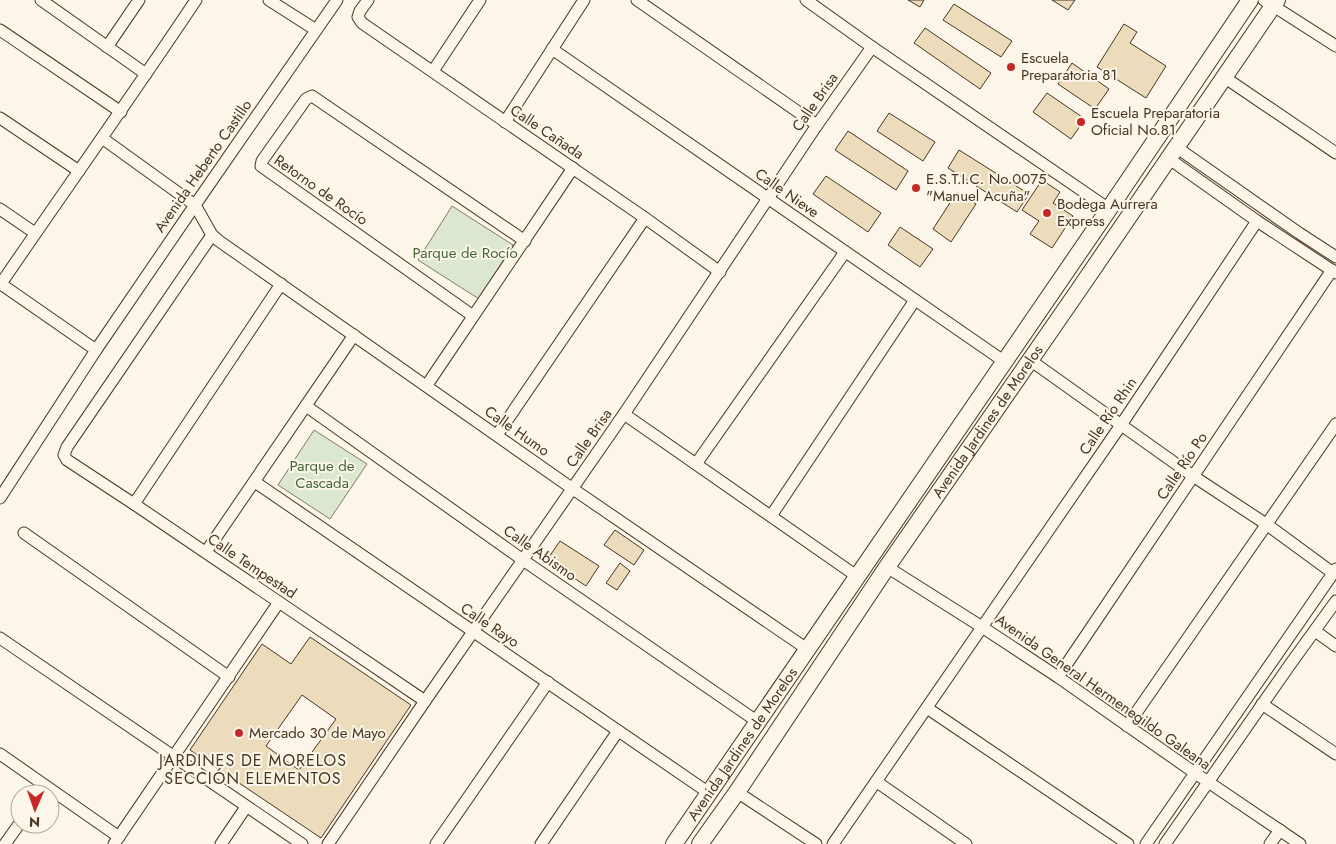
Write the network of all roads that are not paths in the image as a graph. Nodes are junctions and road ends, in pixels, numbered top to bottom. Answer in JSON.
{"nodes":[{"id":1,"x":139,"y":0,"type":"edge"},
{"id":2,"x":196,"y":0,"type":"edge"},
{"id":3,"x":269,"y":0,"type":"edge"},
{"id":4,"x":337,"y":0,"type":"edge"},
{"id":5,"x":368,"y":0,"type":"edge"},
{"id":6,"x":480,"y":0,"type":"edge"},
{"id":7,"x":584,"y":0,"type":"edge"},
{"id":8,"x":637,"y":0,"type":"edge"},
{"id":9,"x":806,"y":0,"type":"edge"},
{"id":10,"x":1250,"y":0,"type":"edge"},
{"id":11,"x":48,"y":2,"type":"edge"},
{"id":12,"x":1271,"y":2,"type":"edge"},
{"id":13,"x":0,"y":30,"type":"edge"},
{"id":14,"x":316,"y":30,"type":"junction"},
{"id":15,"x":107,"y":46,"type":"junction"},
{"id":16,"x":1336,"y":46,"type":"edge"},
{"id":17,"x":872,"y":47,"type":"junction"},
{"id":18,"x":552,"y":49,"type":"junction"},
{"id":19,"x":433,"y":71,"type":"junction"},
{"id":20,"x":146,"y":74,"type":"junction"},
{"id":21,"x":1224,"y":77,"type":"junction"},
{"id":22,"x":121,"y":112,"type":"junction"},
{"id":23,"x":0,"y":118,"type":"edge"},
{"id":24,"x":505,"y":122,"type":"junction"},
{"id":25,"x":817,"y":125,"type":"junction"},
{"id":26,"x":102,"y":138,"type":"junction"},
{"id":27,"x":1172,"y":152,"type":"junction"},
{"id":28,"x":1336,"y":153,"type":"edge"},
{"id":29,"x":573,"y":168,"type":"junction"},
{"id":30,"x":79,"y":171,"type":"junction"},
{"id":31,"x":768,"y":198,"type":"junction"},
{"id":32,"x":194,"y":205,"type":"junction"},
{"id":33,"x":0,"y":209,"type":"edge"},
{"id":34,"x":1109,"y":209,"type":"junction"},
{"id":35,"x":644,"y":218,"type":"junction"},
{"id":36,"x":1257,"y":221,"type":"junction"},
{"id":37,"x":35,"y":233,"type":"junction"},
{"id":38,"x":1299,"y":233,"type":"junction"},
{"id":39,"x":212,"y":235,"type":"junction"},
{"id":40,"x":524,"y":241,"type":"junction"},
{"id":41,"x":1292,"y":244,"type":"junction"},
{"id":42,"x":844,"y":252,"type":"junction"},
{"id":43,"x":1336,"y":257,"type":"edge"},
{"id":44,"x":720,"y":272,"type":"junction"},
{"id":45,"x":1334,"y":272,"type":"edge"},
{"id":46,"x":1060,"y":281,"type":"junction"},
{"id":47,"x":280,"y":284,"type":"junction"},
{"id":48,"x":0,"y":285,"type":"edge"},
{"id":49,"x":1078,"y":291,"type":"junction"},
{"id":50,"x":915,"y":300,"type":"junction"},
{"id":51,"x":473,"y":316,"type":"junction"},
{"id":52,"x":354,"y":335,"type":"junction"},
{"id":53,"x":96,"y":350,"type":"junction"},
{"id":54,"x":1030,"y":360,"type":"junction"},
{"id":55,"x":1005,"y":362,"type":"junction"},
{"id":56,"x":427,"y":385,"type":"junction"},
{"id":57,"x":306,"y":406,"type":"junction"},
{"id":58,"x":624,"y":414,"type":"junction"},
{"id":59,"x":1336,"y":424,"type":"edge"},
{"id":60,"x":1121,"y":425,"type":"junction"},
{"id":61,"x":497,"y":435,"type":"junction"},
{"id":62,"x":696,"y":464,"type":"junction"},
{"id":63,"x":1193,"y":476,"type":"junction"},
{"id":64,"x":255,"y":482,"type":"junction"},
{"id":65,"x":573,"y":488,"type":"junction"},
{"id":66,"x":0,"y":496,"type":"edge"},
{"id":67,"x":134,"y":504,"type":"junction"},
{"id":68,"x":771,"y":516,"type":"junction"},
{"id":69,"x":1266,"y":524,"type":"junction"},
{"id":70,"x":24,"y":533,"type":"dead end"},
{"id":71,"x":206,"y":552,"type":"junction"},
{"id":72,"x":523,"y":560,"type":"junction"},
{"id":73,"x":887,"y":567,"type":"junction"},
{"id":74,"x":1335,"y":571,"type":"edge"},
{"id":75,"x":858,"y":577,"type":"junction"},
{"id":76,"x":1336,"y":601,"type":"edge"},
{"id":77,"x":279,"y":602,"type":"junction"},
{"id":78,"x":832,"y":614,"type":"junction"},
{"id":79,"x":848,"y":626,"type":"junction"},
{"id":80,"x":982,"y":627,"type":"junction"},
{"id":81,"x":474,"y":631,"type":"junction"},
{"id":82,"x":1315,"y":631,"type":"junction"},
{"id":83,"x":0,"y":638,"type":"edge"},
{"id":84,"x":1336,"y":646,"type":"edge"},
{"id":85,"x":807,"y":649,"type":"junction"},
{"id":86,"x":1275,"y":657,"type":"junction"},
{"id":87,"x":1289,"y":666,"type":"junction"},
{"id":88,"x":229,"y":677,"type":"junction"},
{"id":89,"x":1058,"y":677,"type":"junction"},
{"id":90,"x":548,"y":682,"type":"junction"},
{"id":91,"x":425,"y":700,"type":"junction"},
{"id":92,"x":1262,"y":704,"type":"junction"},
{"id":93,"x":927,"y":708,"type":"junction"},
{"id":94,"x":758,"y":722,"type":"junction"},
{"id":95,"x":1127,"y":726,"type":"junction"},
{"id":96,"x":618,"y":731,"type":"junction"},
{"id":97,"x":737,"y":752,"type":"junction"},
{"id":98,"x":0,"y":754,"type":"edge"},
{"id":99,"x":1336,"y":754,"type":"edge"},
{"id":100,"x":174,"y":756,"type":"junction"},
{"id":101,"x":755,"y":764,"type":"junction"},
{"id":102,"x":1195,"y":773,"type":"junction"},
{"id":103,"x":877,"y":782,"type":"junction"},
{"id":104,"x":1208,"y":782,"type":"junction"},
{"id":105,"x":36,"y":784,"type":"edge"},
{"id":106,"x":737,"y":792,"type":"junction"},
{"id":107,"x":709,"y":793,"type":"junction"},
{"id":108,"x":60,"y":802,"type":"edge"},
{"id":109,"x":246,"y":807,"type":"junction"},
{"id":110,"x":1280,"y":830,"type":"junction"},
{"id":111,"x":116,"y":840,"type":"edge"},
{"id":112,"x":221,"y":844,"type":"edge"},
{"id":113,"x":302,"y":844,"type":"edge"},
{"id":114,"x":328,"y":844,"type":"edge"},
{"id":115,"x":436,"y":844,"type":"edge"},
{"id":116,"x":541,"y":844,"type":"edge"},
{"id":117,"x":674,"y":844,"type":"edge"},
{"id":118,"x":700,"y":844,"type":"edge"},
{"id":119,"x":816,"y":844,"type":"edge"},
{"id":120,"x":833,"y":844,"type":"edge"},
{"id":121,"x":966,"y":844,"type":"edge"},
{"id":122,"x":1128,"y":844,"type":"edge"},
{"id":123,"x":1146,"y":844,"type":"edge"},
{"id":124,"x":1165,"y":844,"type":"edge"},
{"id":125,"x":1270,"y":844,"type":"edge"},
{"id":126,"x":1300,"y":844,"type":"edge"}],
"edges":[{"from":1,"to":15,"type":"street"},
{"from":2,"to":20,"type":"street"},
{"from":3,"to":14,"type":"street"},
{"from":4,"to":14,"type":"street","name":"Avenida Heberto Castillo"},
{"from":5,"to":19,"type":"street","name":"Calle Cañada"},
{"from":6,"to":19,"type":"street"},
{"from":7,"to":18,"type":"street"},
{"from":8,"to":25,"type":"street"},
{"from":9,"to":17,"type":"street"},
{"from":10,"to":34,"type":"main road","name":"Avenida Jardines de Morelos"},
{"from":11,"to":15,"type":"street"},
{"from":12,"to":16,"type":"street"},
{"from":12,"to":21,"type":"main road","name":"Avenida Jardines de Morelos"},
{"from":13,"to":22,"type":"street"},
{"from":14,"to":32,"type":"street","name":"Avenida Heberto Castillo"},
{"from":15,"to":20,"type":"street"},
{"from":17,"to":25,"type":"street","name":"Calle Brisa"},
{"from":17,"to":34,"type":"street"},
{"from":18,"to":24,"type":"street"},
{"from":18,"to":31,"type":"street","name":"Calle Nieve"},
{"from":19,"to":24,"type":"street","name":"Calle Cañada"},
{"from":20,"to":22,"type":"street"},
{"from":21,"to":27,"type":"main road","name":"Avenida Jardines de Morelos"},
{"from":21,"to":28,"type":"street"},
{"from":22,"to":26,"type":"street"},
{"from":23,"to":30,"type":"street"},
{"from":24,"to":29,"type":"street","name":"Calle Cañada"},
{"from":25,"to":31,"type":"street","name":"Calle Brisa"},
{"from":26,"to":30,"type":"street"},
{"from":26,"to":32,"type":"street"},
{"from":27,"to":36,"type":"street"},
{"from":27,"to":38,"type":"street"},
{"from":27,"to":49,"type":"main road","name":"Avenida Jardines de Morelos"},
{"from":29,"to":35,"type":"street","name":"Calle Cañada"},
{"from":29,"to":40,"type":"street"},
{"from":30,"to":37,"type":"street"},
{"from":31,"to":42,"type":"street","name":"Calle Nieve"},
{"from":31,"to":44,"type":"street","name":"Calle Brisa"},
{"from":32,"to":39,"type":"street"},
{"from":32,"to":53,"type":"street","name":"Avenida Heberto Castillo"},
{"from":33,"to":37,"type":"street"},
{"from":34,"to":46,"type":"main road","name":"Avenida Jardines de Morelos"},
{"from":35,"to":44,"type":"street","name":"Calle Cañada"},
{"from":35,"to":61,"type":"street"},
{"from":36,"to":41,"type":"street"},
{"from":36,"to":60,"type":"street","name":"Calle Río Rhin"},
{"from":37,"to":48,"type":"street"},
{"from":38,"to":41,"type":"street"},
{"from":38,"to":43,"type":"street"},
{"from":39,"to":47,"type":"street","name":"Calle Humo"},
{"from":39,"to":67,"type":"street","name":"Calle Tempestad"},
{"from":40,"to":51,"type":"street"},
{"from":40,"to":51,"type":"street","name":"Retorno de Rocío"},
{"from":41,"to":45,"type":"street"},
{"from":42,"to":50,"type":"street","name":"Calle Nieve"},
{"from":42,"to":62,"type":"street"},
{"from":44,"to":58,"type":"street","name":"Calle Brisa"},
{"from":45,"to":63,"type":"street","name":"Calle Río Po"},
{"from":46,"to":49,"type":"main road"},
{"from":46,"to":55,"type":"main road","name":"Avenida Jardines de Morelos"},
{"from":47,"to":52,"type":"street","name":"Calle Humo"},
{"from":47,"to":67,"type":"street"},
{"from":48,"to":53,"type":"street"},
{"from":49,"to":54,"type":"main road","name":"Avenida Jardines de Morelos"},
{"from":50,"to":55,"type":"street","name":"Calle Nieve"},
{"from":50,"to":68,"type":"street"},
{"from":51,"to":56,"type":"street"},
{"from":52,"to":56,"type":"street","name":"Calle Humo"},
{"from":52,"to":57,"type":"street"},
{"from":53,"to":66,"type":"street","name":"Avenida Heberto Castillo"},
{"from":54,"to":60,"type":"street"},
{"from":54,"to":73,"type":"main road","name":"Avenida Jardines de Morelos"},
{"from":55,"to":75,"type":"main road","name":"Avenida Jardines de Morelos"},
{"from":56,"to":61,"type":"street","name":"Calle Humo"},
{"from":57,"to":64,"type":"street"},
{"from":57,"to":72,"type":"street","name":"Calle Abismo"},
{"from":58,"to":62,"type":"street"},
{"from":58,"to":65,"type":"street","name":"Calle Brisa"},
{"from":59,"to":69,"type":"street"},
{"from":60,"to":63,"type":"street"},
{"from":60,"to":80,"type":"street","name":"Calle Río Rhin"},
{"from":61,"to":65,"type":"street","name":"Calle Humo"},
{"from":62,"to":68,"type":"street"},
{"from":63,"to":69,"type":"street"},
{"from":63,"to":89,"type":"street","name":"Calle Río Po"},
{"from":64,"to":71,"type":"street"},
{"from":64,"to":81,"type":"street","name":"Calle Rayo"},
{"from":65,"to":72,"type":"street","name":"Calle Brisa"},
{"from":65,"to":85,"type":"street","name":"Calle Humo"},
{"from":67,"to":71,"type":"street","name":"Calle Tempestad"},
{"from":68,"to":75,"type":"street"},
{"from":69,"to":74,"type":"street"},
{"from":69,"to":95,"type":"street"},
{"from":70,"to":88,"type":"street"},
{"from":71,"to":77,"type":"street","name":"Calle Tempestad"},
{"from":72,"to":81,"type":"street","name":"Calle Brisa"},
{"from":72,"to":94,"type":"street","name":"Calle Abismo"},
{"from":73,"to":79,"type":"main road","name":"Avenida Jardines de Morelos"},
{"from":73,"to":80,"type":"street","name":"Avenida General Hermenegildo Galeana"},
{"from":74,"to":86,"type":"street"},
{"from":75,"to":78,"type":"main road","name":"Avenida Jardines de Morelos"},
{"from":76,"to":82,"type":"street"},
{"from":77,"to":88,"type":"street"},
{"from":77,"to":91,"type":"street","name":"Calle Tempestad"},
{"from":78,"to":79,"type":"main road"},
{"from":78,"to":85,"type":"main road","name":"Avenida Jardines de Morelos"},
{"from":79,"to":101,"type":"main road","name":"Avenida Jardines de Morelos"},
{"from":80,"to":89,"type":"street","name":"Avenida General Hermenegildo Galeana"},
{"from":80,"to":93,"type":"street","name":"Calle Río Rhin"},
{"from":81,"to":90,"type":"street","name":"Calle Rayo"},
{"from":81,"to":91,"type":"street","name":"Calle Brisa"},
{"from":82,"to":84,"type":"street"},
{"from":82,"to":87,"type":"street"},
{"from":83,"to":100,"type":"street"},
{"from":85,"to":94,"type":"main road","name":"Avenida Jardines de Morelos"},
{"from":86,"to":87,"type":"street"},
{"from":86,"to":102,"type":"street"},
{"from":87,"to":92,"type":"street"},
{"from":88,"to":100,"type":"street"},
{"from":89,"to":95,"type":"street","name":"Avenida General Hermenegildo Galeana"},
{"from":90,"to":96,"type":"street","name":"Calle Rayo"},
{"from":90,"to":115,"type":"street"},
{"from":91,"to":114,"type":"street","name":"Calle Brisa"},
{"from":92,"to":99,"type":"street"},
{"from":92,"to":104,"type":"street"},
{"from":93,"to":103,"type":"street","name":"Calle Río Rhin"},
{"from":93,"to":122,"type":"street"},
{"from":94,"to":97,"type":"main road","name":"Avenida Jardines de Morelos"},
{"from":95,"to":102,"type":"street","name":"Avenida General Hermenegildo Galeana"},
{"from":96,"to":107,"type":"street","name":"Calle Rayo"},
{"from":96,"to":116,"type":"street"},
{"from":97,"to":101,"type":"main road"},
{"from":97,"to":107,"type":"main road","name":"Avenida Jardines de Morelos"},
{"from":98,"to":105,"type":"street"},
{"from":100,"to":109,"type":"street"},
{"from":100,"to":111,"type":"street"},
{"from":101,"to":106,"type":"main road","name":"Avenida Jardines de Morelos"},
{"from":102,"to":104,"type":"street","name":"Avenida General Hermenegildo Galeana"},
{"from":102,"to":123,"type":"street"},
{"from":103,"to":120,"type":"street","name":"Calle Río Rhin"},
{"from":103,"to":121,"type":"street"},
{"from":104,"to":110,"type":"street","name":"Avenida General Hermenegildo Galeana"},
{"from":104,"to":124,"type":"street"},
{"from":106,"to":118,"type":"main road","name":"Avenida Jardines de Morelos"},
{"from":106,"to":119,"type":"street"},
{"from":107,"to":117,"type":"main road","name":"Avenida Jardines de Morelos"},
{"from":108,"to":111,"type":"street"},
{"from":109,"to":112,"type":"street"},
{"from":109,"to":113,"type":"street"},
{"from":110,"to":125,"type":"street"},
{"from":110,"to":126,"type":"street","name":"Avenida General Hermenegildo Galeana"}]}
